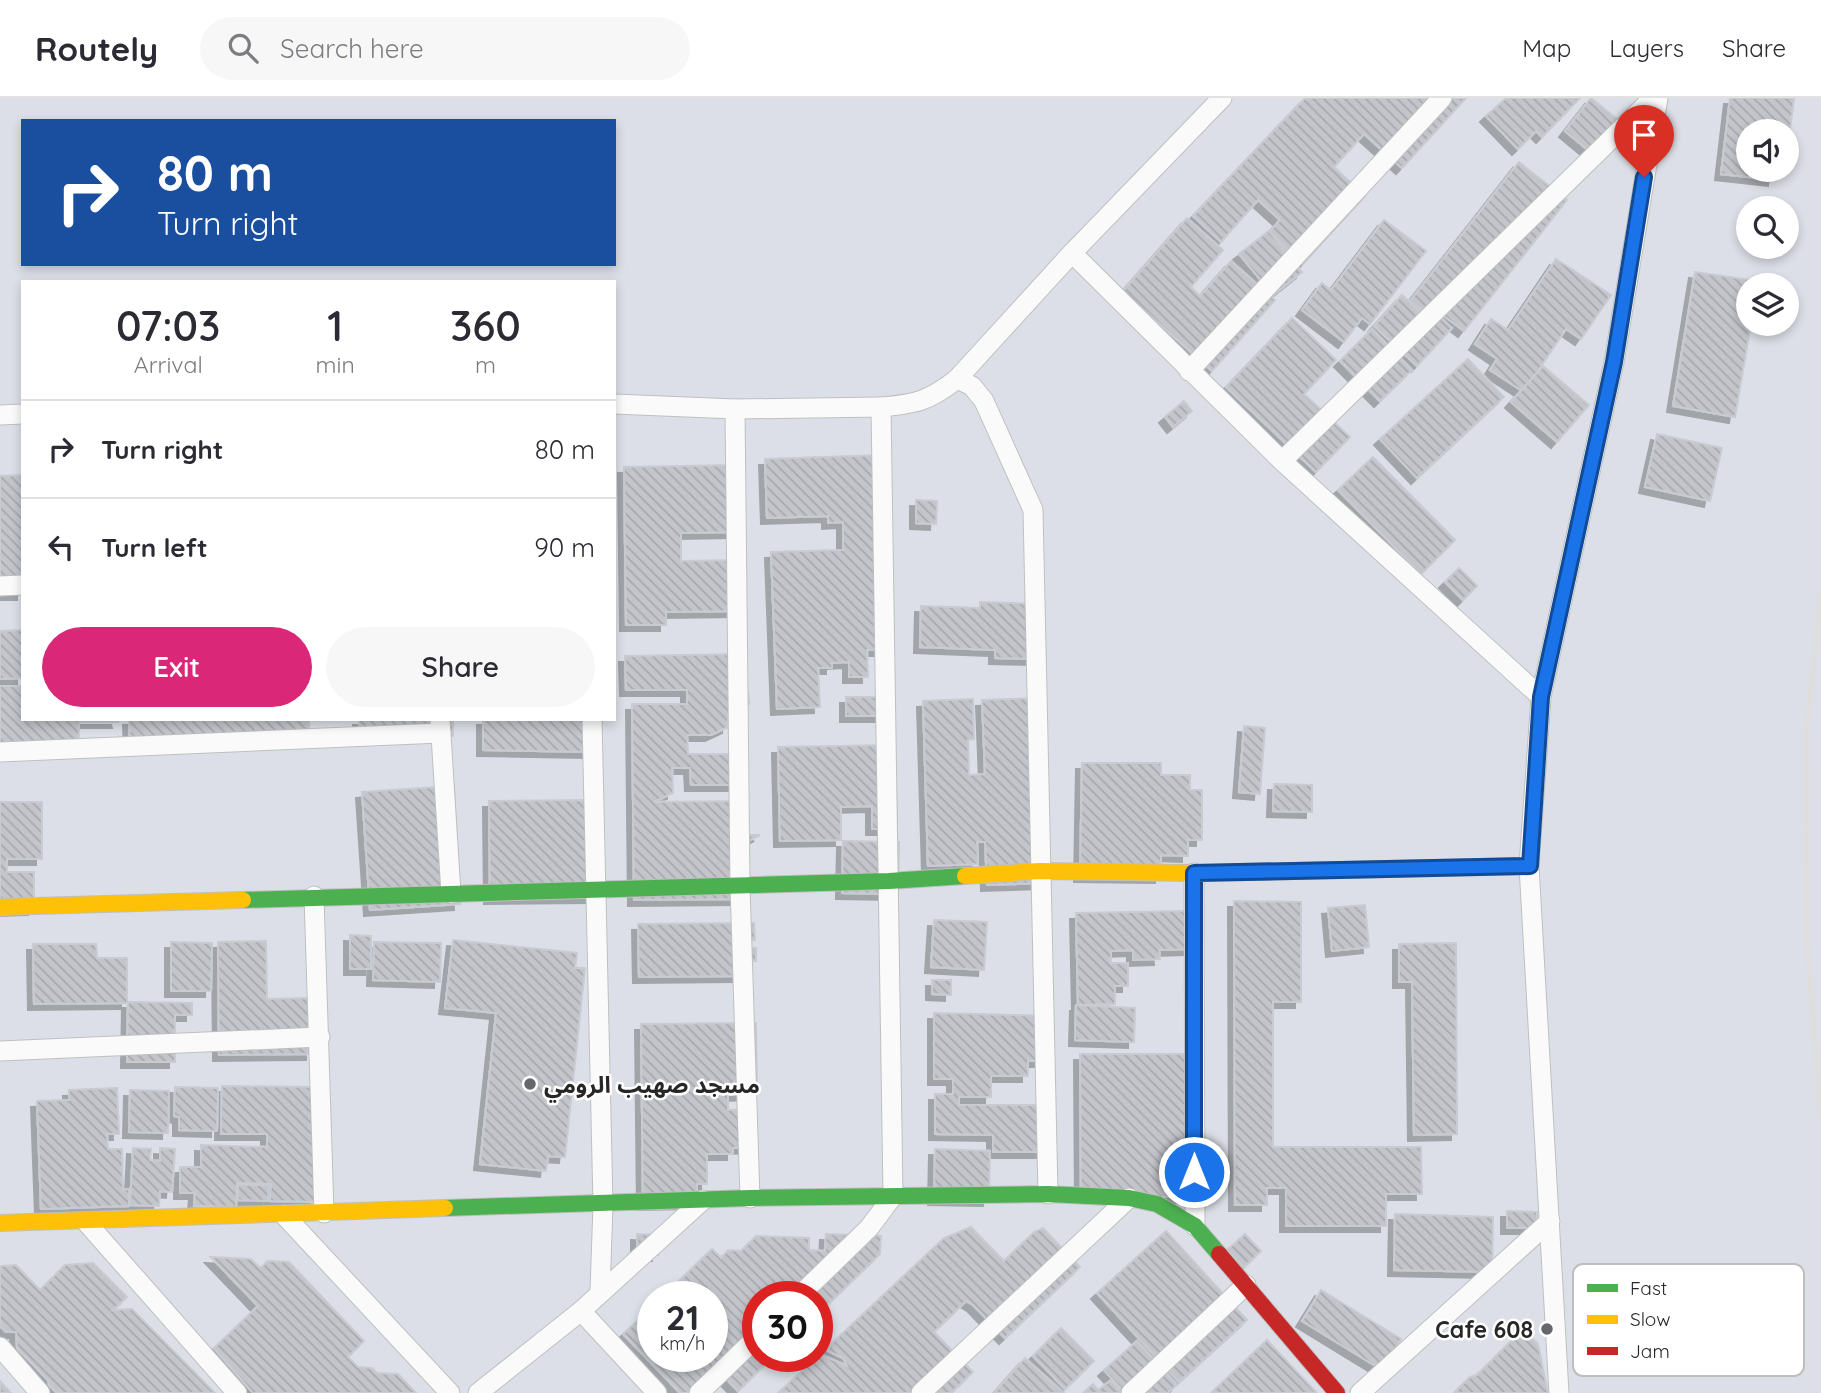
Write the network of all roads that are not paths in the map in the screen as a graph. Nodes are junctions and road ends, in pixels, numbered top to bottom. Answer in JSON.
{"nodes":[{"id":1,"x":1222,"y":98,"type":"edge"},
{"id":2,"x":1442,"y":98,"type":"edge"},
{"id":3,"x":1655,"y":98,"type":"edge"},
{"id":4,"x":1072,"y":253,"type":"junction"},
{"id":5,"x":1189,"y":371,"type":"junction"},
{"id":6,"x":957,"y":379,"type":"junction"},
{"id":7,"x":616,"y":404,"type":"edge"},
{"id":8,"x":881,"y":407,"type":"junction"},
{"id":9,"x":735,"y":409,"type":"junction"},
{"id":10,"x":21,"y":414,"type":"edge"},
{"id":11,"x":0,"y":415,"type":"edge"},
{"id":12,"x":1282,"y":461,"type":"junction"},
{"id":13,"x":21,"y":585,"type":"edge"},
{"id":14,"x":0,"y":586,"type":"edge"},
{"id":15,"x":1541,"y":697,"type":"junction"},
{"id":16,"x":592,"y":721,"type":"edge"},
{"id":17,"x":441,"y":726,"type":"edge"},
{"id":18,"x":0,"y":752,"type":"edge"},
{"id":19,"x":1530,"y":866,"type":"junction"},
{"id":20,"x":1039,"y":871,"type":"junction"},
{"id":21,"x":1194,"y":873,"type":"junction"},
{"id":22,"x":888,"y":881,"type":"junction"},
{"id":23,"x":740,"y":886,"type":"junction"},
{"id":24,"x":596,"y":891,"type":"junction"},
{"id":25,"x":450,"y":893,"type":"junction"},
{"id":26,"x":314,"y":896,"type":"junction"},
{"id":27,"x":0,"y":907,"type":"edge"},
{"id":28,"x":320,"y":1037,"type":"junction"},
{"id":29,"x":0,"y":1051,"type":"edge"},
{"id":30,"x":1048,"y":1194,"type":"junction"},
{"id":31,"x":893,"y":1196,"type":"junction"},
{"id":32,"x":750,"y":1198,"type":"junction"},
{"id":33,"x":1129,"y":1198,"type":"junction"},
{"id":34,"x":703,"y":1200,"type":"junction"},
{"id":35,"x":603,"y":1205,"type":"junction"},
{"id":36,"x":324,"y":1213,"type":"junction"},
{"id":37,"x":284,"y":1215,"type":"junction"},
{"id":38,"x":1550,"y":1221,"type":"junction"},
{"id":39,"x":0,"y":1223,"type":"edge"},
{"id":40,"x":87,"y":1223,"type":"junction"},
{"id":41,"x":1195,"y":1226,"type":"junction"},
{"id":42,"x":814,"y":1281,"type":"edge"},
{"id":43,"x":1246,"y":1285,"type":"junction"},
{"id":44,"x":600,"y":1291,"type":"junction"},
{"id":45,"x":581,"y":1311,"type":"junction"},
{"id":46,"x":0,"y":1347,"type":"edge"},
{"id":47,"x":742,"y":1351,"type":"edge"},
{"id":48,"x":40,"y":1393,"type":"edge"},
{"id":49,"x":237,"y":1393,"type":"edge"},
{"id":50,"x":450,"y":1393,"type":"edge"},
{"id":51,"x":478,"y":1393,"type":"edge"},
{"id":52,"x":657,"y":1393,"type":"edge"},
{"id":53,"x":699,"y":1393,"type":"edge"},
{"id":54,"x":921,"y":1393,"type":"edge"},
{"id":55,"x":1131,"y":1393,"type":"edge"},
{"id":56,"x":1337,"y":1393,"type":"edge"},
{"id":57,"x":1360,"y":1393,"type":"edge"},
{"id":58,"x":1559,"y":1393,"type":"edge"}],
"edges":[{"from":1,"to":4,"type":"street"},
{"from":2,"to":5,"type":"street"},
{"from":3,"to":12,"type":"street"},
{"from":3,"to":15,"type":"street"},
{"from":4,"to":5,"type":"street"},
{"from":4,"to":6,"type":"street"},
{"from":5,"to":12,"type":"street"},
{"from":6,"to":8,"type":"street"},
{"from":6,"to":20,"type":"street"},
{"from":7,"to":9,"type":"street"},
{"from":8,"to":9,"type":"street"},
{"from":8,"to":22,"type":"street"},
{"from":9,"to":23,"type":"street"},
{"from":10,"to":11,"type":"street"},
{"from":12,"to":15,"type":"street"},
{"from":13,"to":14,"type":"street"},
{"from":15,"to":19,"type":"street"},
{"from":16,"to":24,"type":"street"},
{"from":17,"to":18,"type":"street"},
{"from":17,"to":25,"type":"street"},
{"from":19,"to":21,"type":"street"},
{"from":19,"to":38,"type":"street"},
{"from":20,"to":21,"type":"street"},
{"from":20,"to":22,"type":"street"},
{"from":20,"to":30,"type":"street"},
{"from":21,"to":41,"type":"street"},
{"from":22,"to":23,"type":"street"},
{"from":22,"to":31,"type":"street"},
{"from":23,"to":24,"type":"street"},
{"from":23,"to":32,"type":"street"},
{"from":24,"to":25,"type":"street"},
{"from":24,"to":35,"type":"street"},
{"from":25,"to":26,"type":"street"},
{"from":26,"to":27,"type":"street"},
{"from":26,"to":28,"type":"street"},
{"from":28,"to":29,"type":"street"},
{"from":28,"to":36,"type":"street"},
{"from":30,"to":31,"type":"street"},
{"from":30,"to":33,"type":"street"},
{"from":31,"to":32,"type":"street"},
{"from":31,"to":42,"type":"street"},
{"from":32,"to":34,"type":"street"},
{"from":33,"to":41,"type":"street"},
{"from":33,"to":54,"type":"street"},
{"from":34,"to":35,"type":"street"},
{"from":34,"to":44,"type":"street"},
{"from":35,"to":36,"type":"street"},
{"from":35,"to":44,"type":"street"},
{"from":36,"to":37,"type":"street"},
{"from":37,"to":40,"type":"street"},
{"from":37,"to":50,"type":"street"},
{"from":38,"to":57,"type":"street"},
{"from":38,"to":58,"type":"street"},
{"from":39,"to":40,"type":"street"},
{"from":40,"to":49,"type":"street"},
{"from":41,"to":43,"type":"street"},
{"from":43,"to":55,"type":"street"},
{"from":43,"to":56,"type":"street"},
{"from":44,"to":45,"type":"street"},
{"from":45,"to":51,"type":"street"},
{"from":45,"to":52,"type":"street"},
{"from":46,"to":48,"type":"street"},
{"from":47,"to":53,"type":"street"}]}
